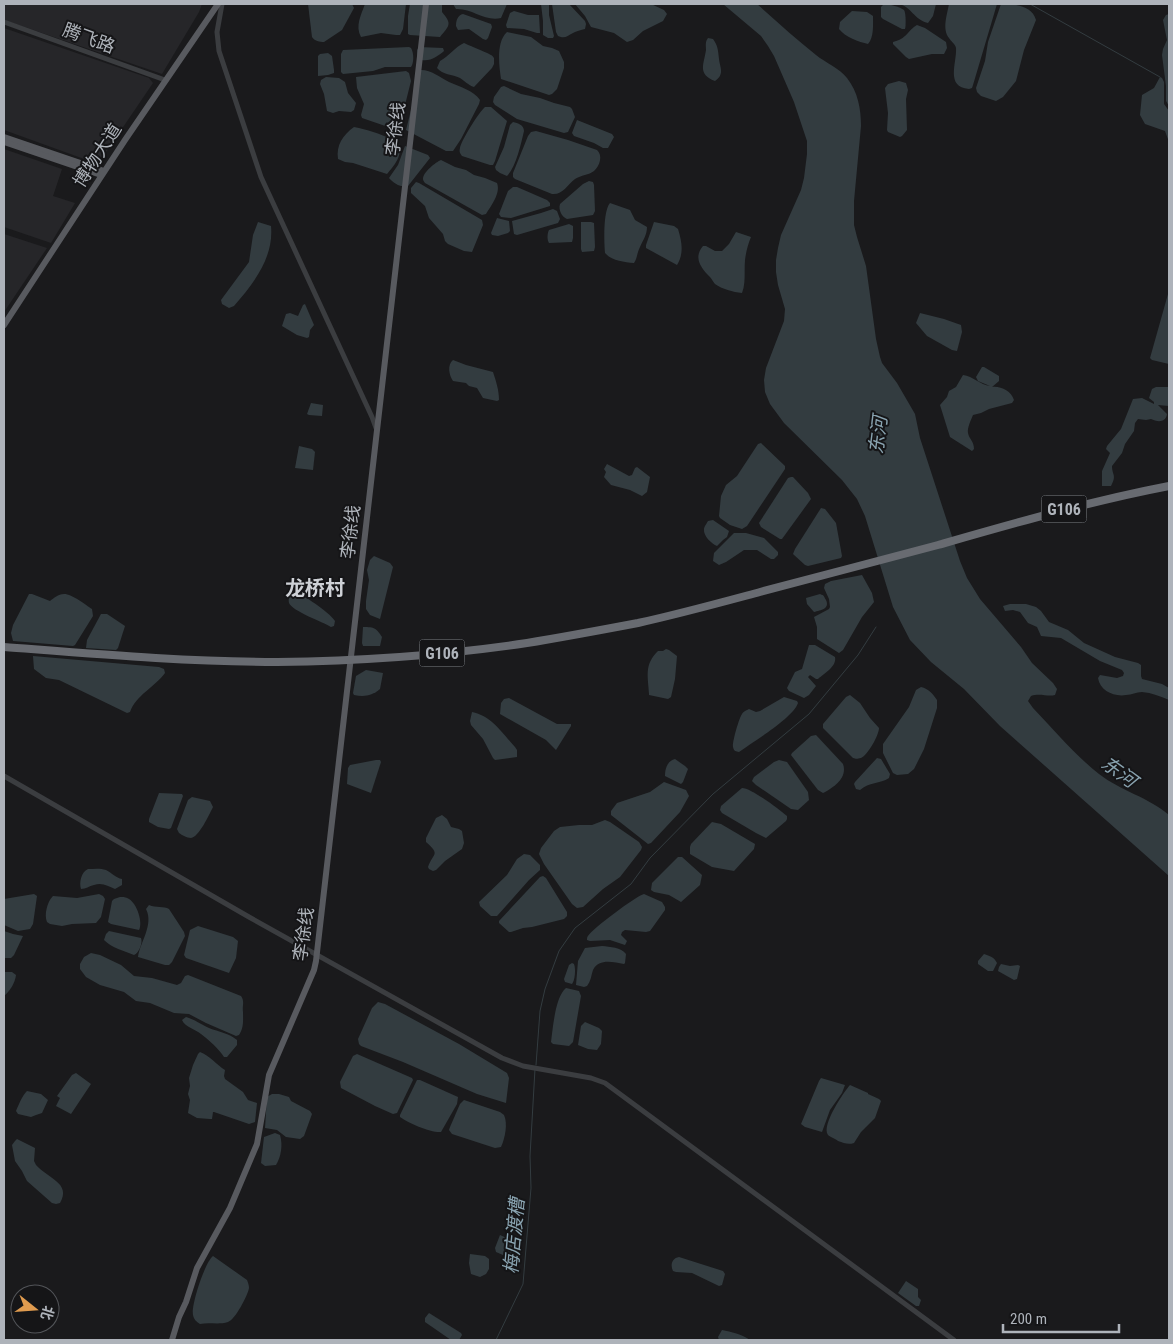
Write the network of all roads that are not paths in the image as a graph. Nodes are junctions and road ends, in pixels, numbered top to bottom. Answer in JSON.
{"nodes":[{"id":1,"x":220,"y":4,"type":"edge"},
{"id":2,"x":426,"y":4,"type":"edge"},
{"id":3,"x":4,"y":22,"type":"edge"},
{"id":4,"x":165,"y":80,"type":"junction"},
{"id":5,"x":4,"y":137,"type":"edge"},
{"id":6,"x":4,"y":142,"type":"edge"},
{"id":7,"x":103,"y":173,"type":"junction"},
{"id":8,"x":4,"y":325,"type":"edge"},
{"id":9,"x":376,"y":430,"type":"junction"},
{"id":10,"x":1169,"y":486,"type":"edge"},
{"id":11,"x":4,"y":646,"type":"edge"},
{"id":12,"x":350,"y":660,"type":"junction"},
{"id":13,"x":4,"y":776,"type":"edge"},
{"id":14,"x":316,"y":954,"type":"junction"},
{"id":15,"x":172,"y":1340,"type":"edge"},
{"id":16,"x":954,"y":1340,"type":"edge"}],
"edges":[{"from":1,"to":4,"type":"main road","name":"博物大道"},
{"from":1,"to":9,"type":"street"},
{"from":2,"to":9,"type":"main road","name":"李徐线"},
{"from":3,"to":4,"type":"street","name":"腾飞路"},
{"from":4,"to":7,"type":"main road","name":"博物大道"},
{"from":5,"to":7,"type":"main road"},
{"from":6,"to":7,"type":"main road"},
{"from":7,"to":8,"type":"main road","name":"博物大道"},
{"from":9,"to":12,"type":"main road","name":"李徐线"},
{"from":10,"to":12,"type":"highway","number":"G106"},
{"from":11,"to":12,"type":"highway","number":"G106"},
{"from":12,"to":14,"type":"main road","name":"李徐线"},
{"from":13,"to":14,"type":"street"},
{"from":14,"to":15,"type":"main road","name":"李徐线"},
{"from":14,"to":16,"type":"street"}]}
